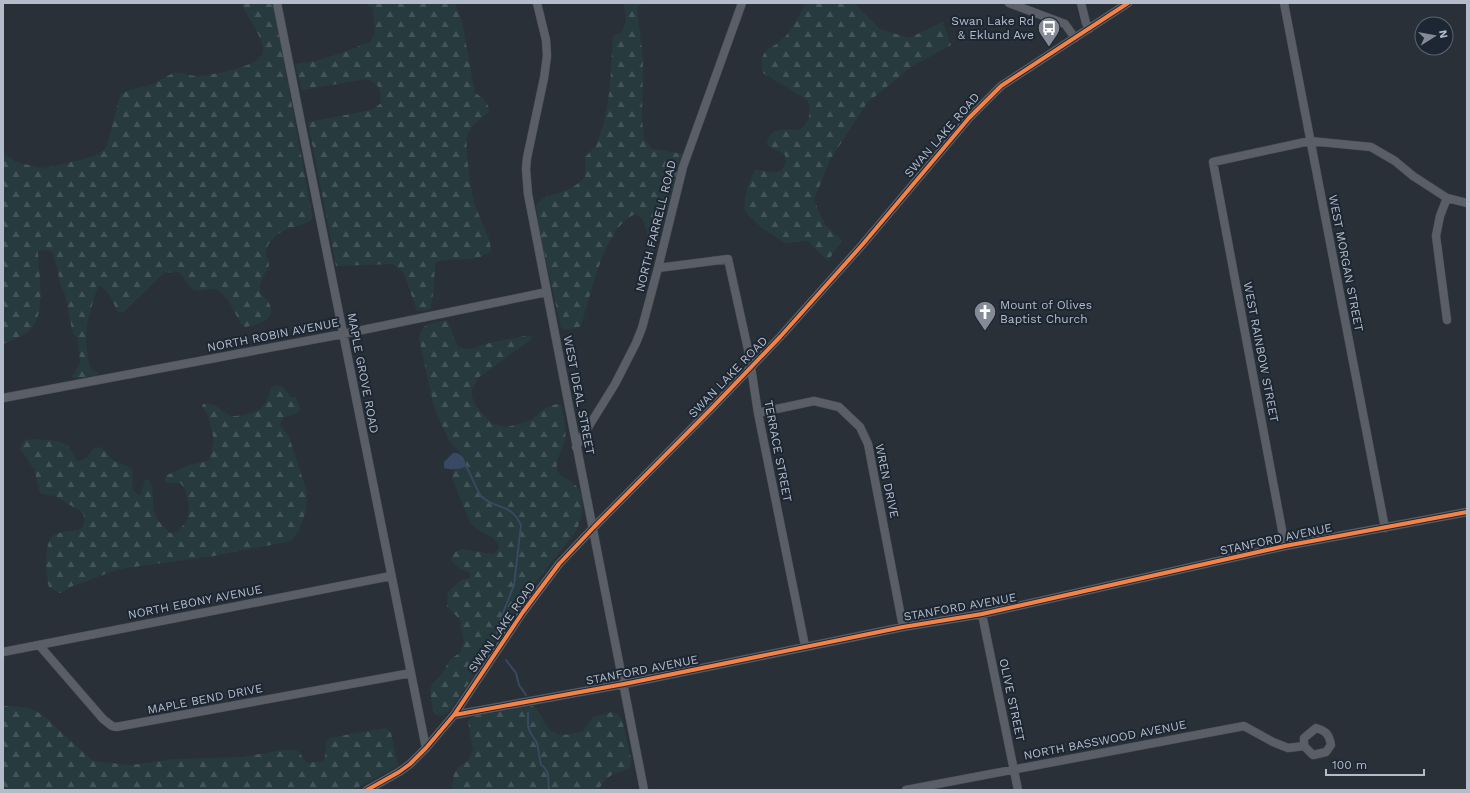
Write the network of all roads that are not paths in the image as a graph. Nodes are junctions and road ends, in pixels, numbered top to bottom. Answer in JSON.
{"nodes":[{"id":1,"x":277,"y":3,"type":"edge"},
{"id":2,"x":537,"y":3,"type":"edge"},
{"id":3,"x":742,"y":3,"type":"edge"},
{"id":4,"x":1009,"y":3,"type":"edge"},
{"id":5,"x":1081,"y":3,"type":"edge"},
{"id":6,"x":1128,"y":3,"type":"edge"},
{"id":7,"x":1284,"y":3,"type":"edge"},
{"id":8,"x":1089,"y":29,"type":"junction"},
{"id":9,"x":1075,"y":38,"type":"junction"},
{"id":10,"x":1310,"y":141,"type":"junction"},
{"id":11,"x":1448,"y":198,"type":"junction"},
{"id":12,"x":1467,"y":203,"type":"edge"},
{"id":13,"x":658,"y":268,"type":"junction"},
{"id":14,"x":547,"y":292,"type":"junction"},
{"id":15,"x":1447,"y":320,"type":"dead end"},
{"id":16,"x":344,"y":334,"type":"junction"},
{"id":17,"x":751,"y":368,"type":"junction"},
{"id":18,"x":3,"y":398,"type":"edge"},
{"id":19,"x":758,"y":414,"type":"junction"},
{"id":20,"x":576,"y":447,"type":"junction"},
{"id":21,"x":1467,"y":512,"type":"edge"},
{"id":22,"x":594,"y":527,"type":"junction"},
{"id":23,"x":1385,"y":528,"type":"junction"},
{"id":24,"x":1285,"y":546,"type":"junction"},
{"id":25,"x":391,"y":576,"type":"junction"},
{"id":26,"x":982,"y":614,"type":"junction"},
{"id":27,"x":903,"y":627,"type":"junction"},
{"id":28,"x":39,"y":645,"type":"junction"},
{"id":29,"x":805,"y":646,"type":"junction"},
{"id":30,"x":3,"y":652,"type":"edge"},
{"id":31,"x":411,"y":673,"type":"junction"},
{"id":32,"x":624,"y":684,"type":"junction"},
{"id":33,"x":454,"y":715,"type":"junction"},
{"id":34,"x":1304,"y":746,"type":"dead end"},
{"id":35,"x":426,"y":748,"type":"junction"},
{"id":36,"x":1014,"y":769,"type":"junction"},
{"id":37,"x":367,"y":790,"type":"edge"},
{"id":38,"x":644,"y":790,"type":"edge"},
{"id":39,"x":906,"y":790,"type":"edge"},
{"id":40,"x":1018,"y":790,"type":"edge"}],
"edges":[{"from":1,"to":16,"type":"street","name":"MAPLE GROVE ROAD"},
{"from":2,"to":14,"type":"street","name":"WEST IDEAL STREET"},
{"from":3,"to":13,"type":"street","name":"NORTH FARRELL ROAD"},
{"from":4,"to":9,"type":"street"},
{"from":5,"to":8,"type":"street"},
{"from":6,"to":8,"type":"street","name":"SWAN LAKE ROAD"},
{"from":7,"to":10,"type":"street","name":"WEST MORGAN STREET"},
{"from":8,"to":9,"type":"street","name":"SWAN LAKE ROAD"},
{"from":9,"to":17,"type":"street","name":"SWAN LAKE ROAD"},
{"from":10,"to":11,"type":"street"},
{"from":10,"to":23,"type":"street","name":"WEST MORGAN STREET"},
{"from":10,"to":24,"type":"street","name":"WEST RAINBOW STREET"},
{"from":11,"to":12,"type":"street"},
{"from":11,"to":15,"type":"street"},
{"from":13,"to":17,"type":"street","name":"TERRACE STREET"},
{"from":13,"to":20,"type":"street","name":"NORTH FARRELL ROAD"},
{"from":14,"to":16,"type":"street","name":"NORTH ROBIN AVENUE"},
{"from":14,"to":20,"type":"street","name":"WEST IDEAL STREET"},
{"from":16,"to":18,"type":"street","name":"NORTH ROBIN AVENUE"},
{"from":16,"to":25,"type":"street","name":"MAPLE GROVE ROAD"},
{"from":17,"to":19,"type":"street","name":"TERRACE STREET"},
{"from":17,"to":22,"type":"street","name":"SWAN LAKE ROAD"},
{"from":19,"to":27,"type":"street","name":"WREN DRIVE"},
{"from":19,"to":29,"type":"street","name":"TERRACE STREET"},
{"from":20,"to":22,"type":"street","name":"WEST IDEAL STREET"},
{"from":21,"to":23,"type":"street","name":"STANFORD AVENUE"},
{"from":22,"to":32,"type":"street","name":"WEST IDEAL STREET"},
{"from":22,"to":33,"type":"street","name":"SWAN LAKE ROAD"},
{"from":23,"to":24,"type":"street","name":"STANFORD AVENUE"},
{"from":24,"to":26,"type":"street","name":"STANFORD AVENUE"},
{"from":25,"to":28,"type":"street","name":"NORTH EBONY AVENUE"},
{"from":25,"to":31,"type":"street","name":"MAPLE GROVE ROAD"},
{"from":26,"to":27,"type":"street","name":"STANFORD AVENUE"},
{"from":26,"to":36,"type":"street","name":"OLIVE STREET"},
{"from":27,"to":29,"type":"street","name":"STANFORD AVENUE"},
{"from":28,"to":30,"type":"street","name":"NORTH EBONY AVENUE"},
{"from":28,"to":31,"type":"street","name":"MAPLE BEND DRIVE"},
{"from":29,"to":32,"type":"street","name":"STANFORD AVENUE"},
{"from":31,"to":35,"type":"street","name":"MAPLE GROVE ROAD"},
{"from":32,"to":33,"type":"street","name":"STANFORD AVENUE"},
{"from":32,"to":38,"type":"street","name":"WEST IDEAL STREET"},
{"from":33,"to":35,"type":"street","name":"SWAN LAKE ROAD"},
{"from":34,"to":36,"type":"street","name":"NORTH BASSWOOD AVENUE"},
{"from":35,"to":37,"type":"street","name":"SWAN LAKE ROAD"},
{"from":36,"to":39,"type":"street","name":"NORTH BASSWOOD AVENUE"},
{"from":36,"to":40,"type":"street","name":"OLIVE STREET"}]}
